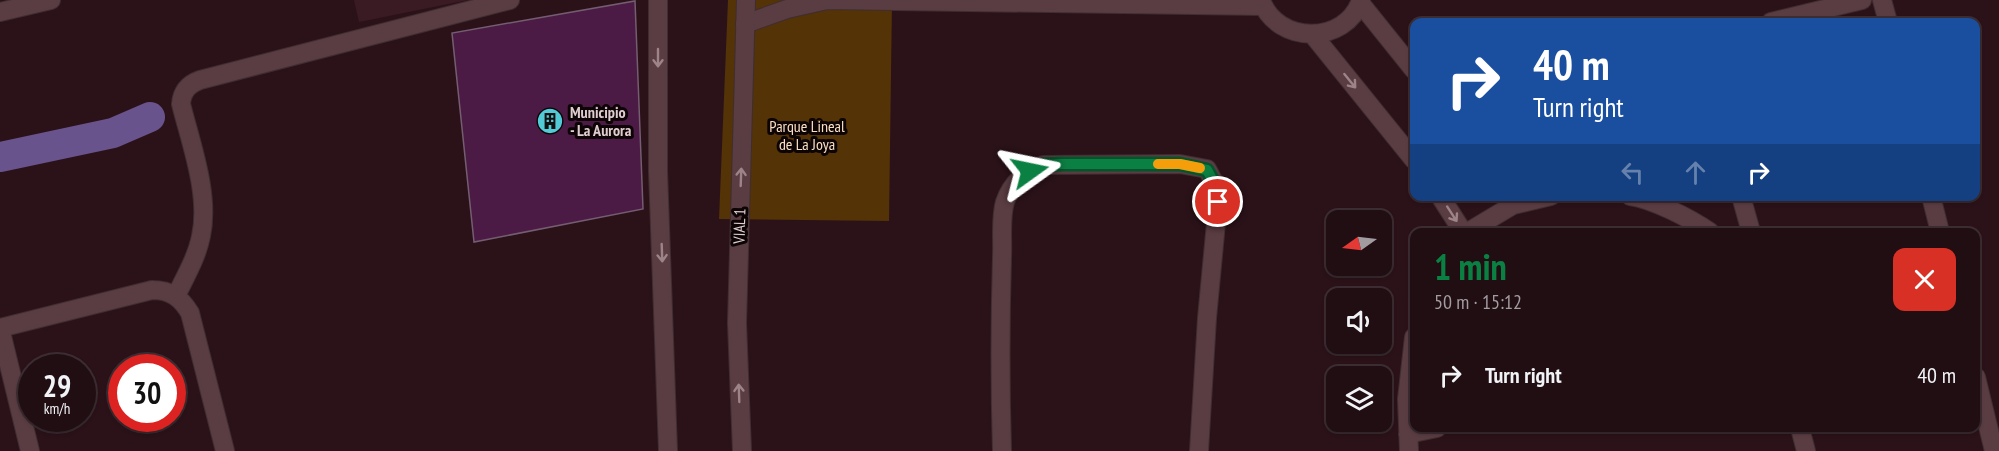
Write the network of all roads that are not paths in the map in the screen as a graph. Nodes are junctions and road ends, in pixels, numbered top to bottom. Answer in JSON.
{"nodes":[{"id":1,"x":51,"y":0,"type":"edge"},
{"id":2,"x":510,"y":0,"type":"edge"},
{"id":3,"x":658,"y":0,"type":"edge"},
{"id":4,"x":746,"y":0,"type":"edge"},
{"id":5,"x":1862,"y":0,"type":"edge"},
{"id":6,"x":1882,"y":0,"type":"edge"},
{"id":7,"x":1361,"y":2,"type":"edge"},
{"id":8,"x":1262,"y":3,"type":"edge"},
{"id":9,"x":0,"y":12,"type":"edge"},
{"id":10,"x":1788,"y":18,"type":"edge"},
{"id":11,"x":1886,"y":18,"type":"edge"},
{"id":12,"x":746,"y":24,"type":"junction"},
{"id":13,"x":1313,"y":35,"type":"junction"},
{"id":14,"x":1410,"y":65,"type":"edge"},
{"id":15,"x":1410,"y":155,"type":"edge"},
{"id":16,"x":1443,"y":201,"type":"edge"},
{"id":17,"x":1510,"y":201,"type":"edge"},
{"id":18,"x":1648,"y":201,"type":"edge"},
{"id":19,"x":1743,"y":201,"type":"edge"},
{"id":20,"x":1932,"y":201,"type":"edge"},
{"id":21,"x":1460,"y":228,"type":"edge"},
{"id":22,"x":1473,"y":228,"type":"edge"},
{"id":23,"x":1703,"y":228,"type":"edge"},
{"id":24,"x":1749,"y":228,"type":"edge"},
{"id":25,"x":1939,"y":228,"type":"edge"},
{"id":26,"x":176,"y":296,"type":"junction"},
{"id":27,"x":0,"y":328,"type":"edge"},
{"id":28,"x":1410,"y":372,"type":"edge"},
{"id":29,"x":1980,"y":393,"type":"edge"},
{"id":30,"x":1430,"y":432,"type":"edge"},
{"id":31,"x":1801,"y":432,"type":"edge"},
{"id":32,"x":1409,"y":443,"type":"edge"},
{"id":33,"x":30,"y":451,"type":"edge"},
{"id":34,"x":225,"y":451,"type":"edge"},
{"id":35,"x":668,"y":451,"type":"edge"},
{"id":36,"x":742,"y":451,"type":"edge"},
{"id":37,"x":1002,"y":451,"type":"edge"},
{"id":38,"x":1199,"y":451,"type":"edge"},
{"id":39,"x":1806,"y":451,"type":"edge"},
{"id":40,"x":1994,"y":451,"type":"edge"}],
"edges":[{"from":1,"to":9,"type":"street"},
{"from":2,"to":26,"type":"street"},
{"from":3,"to":35,"type":"street","one_way":true},
{"from":4,"to":12,"type":"street","name":"VIAL 1"},
{"from":5,"to":10,"type":"street"},
{"from":6,"to":11,"type":"street"},
{"from":7,"to":13,"type":"street"},
{"from":7,"to":14,"type":"street"},
{"from":8,"to":12,"type":"street"},
{"from":8,"to":13,"type":"street"},
{"from":36,"to":12,"type":"street","name":"VIAL 1","one_way":true},
{"from":13,"to":15,"type":"street","one_way":true},
{"from":16,"to":21,"type":"street","one_way":true},
{"from":17,"to":22,"type":"street"},
{"from":18,"to":23,"type":"street"},
{"from":19,"to":24,"type":"street"},
{"from":20,"to":25,"type":"street"},
{"from":26,"to":27,"type":"street"},
{"from":26,"to":34,"type":"street"},
{"from":27,"to":33,"type":"street"},
{"from":28,"to":32,"type":"street"},
{"from":29,"to":40,"type":"street"},
{"from":30,"to":32,"type":"street"},
{"from":31,"to":39,"type":"street"},
{"from":37,"to":38,"type":"street"}]}
